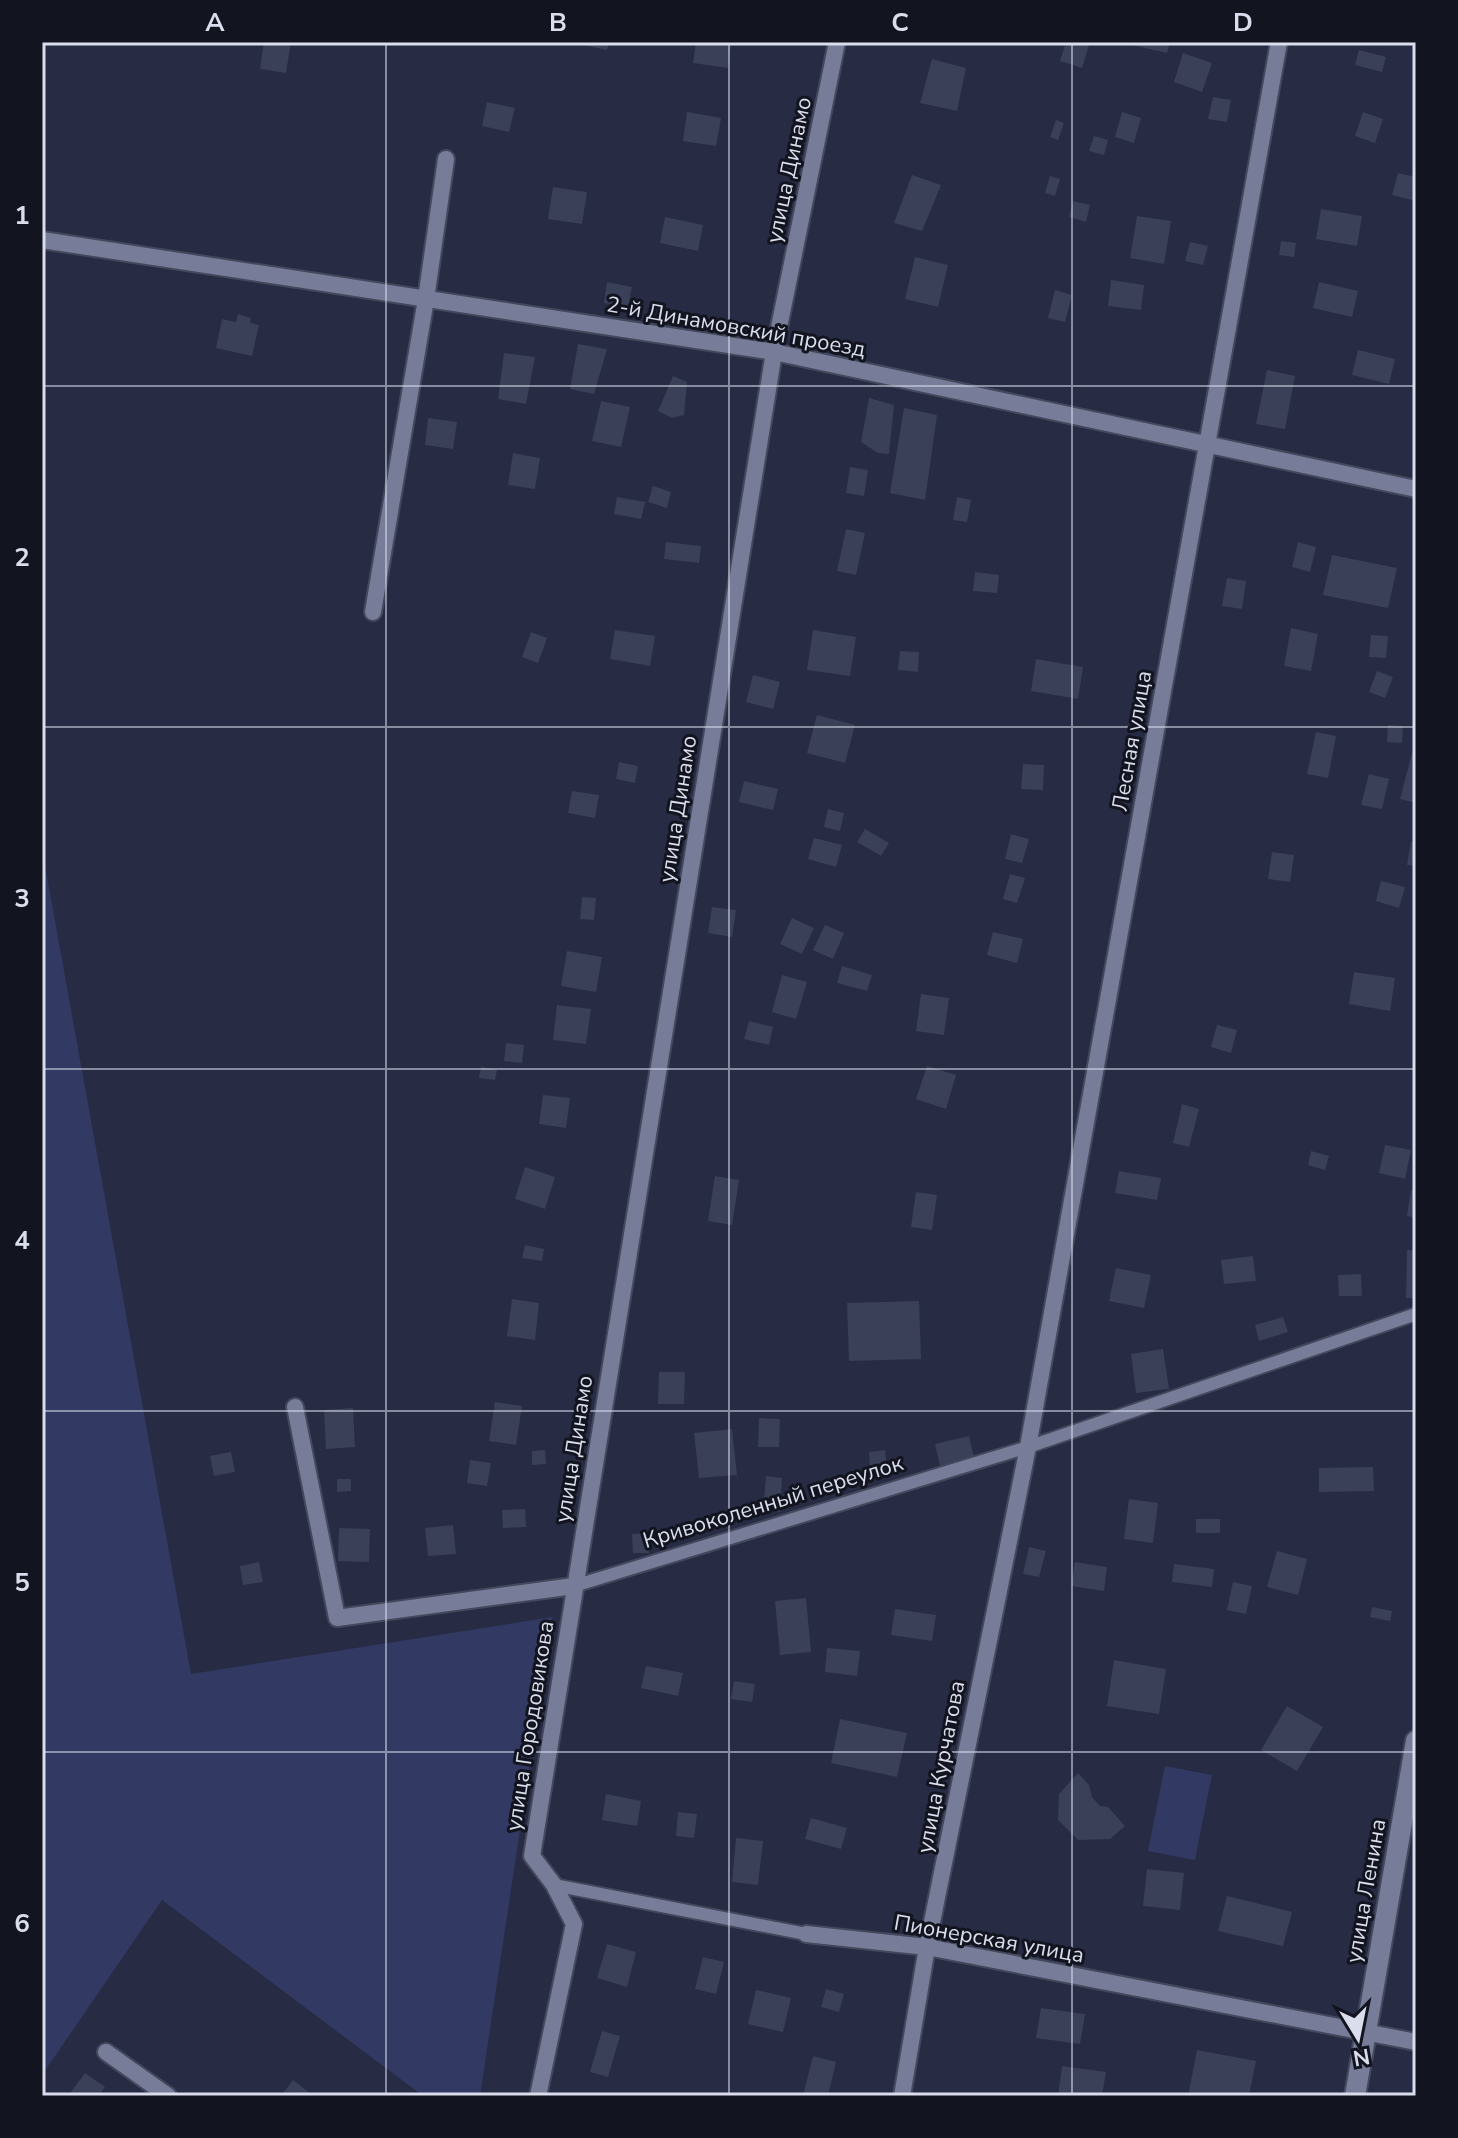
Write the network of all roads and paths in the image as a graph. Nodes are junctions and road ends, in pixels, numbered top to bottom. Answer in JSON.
{"nodes":[{"id":1,"x":837,"y":42,"type":"edge"},
{"id":2,"x":1279,"y":42,"type":"edge"},
{"id":3,"x":446,"y":159,"type":"dead end"},
{"id":4,"x":42,"y":240,"type":"edge"},
{"id":5,"x":426,"y":299,"type":"junction"},
{"id":6,"x":774,"y":352,"type":"junction"},
{"id":7,"x":1208,"y":445,"type":"junction"},
{"id":8,"x":1416,"y":489,"type":"edge"},
{"id":9,"x":373,"y":612,"type":"dead end"},
{"id":10,"x":1416,"y":1314,"type":"edge"},
{"id":11,"x":295,"y":1407,"type":"dead end"},
{"id":12,"x":1028,"y":1447,"type":"junction"},
{"id":13,"x":574,"y":1586,"type":"junction"},
{"id":14,"x":1416,"y":1741,"type":"edge"},
{"id":15,"x":554,"y":1885,"type":"junction"},
{"id":16,"x":806,"y":1934,"type":"joint"},
{"id":17,"x":927,"y":1947,"type":"junction"},
{"id":18,"x":1366,"y":2033,"type":"junction"},
{"id":19,"x":1416,"y":2042,"type":"edge"},
{"id":20,"x":106,"y":2052,"type":"dead end"},
{"id":21,"x":168,"y":2096,"type":"edge"},
{"id":22,"x":538,"y":2096,"type":"edge"},
{"id":23,"x":902,"y":2096,"type":"edge"},
{"id":24,"x":1355,"y":2096,"type":"edge"}],
"edges":[{"from":1,"to":6,"type":"street","name":"улица Динамо"},
{"from":2,"to":7,"type":"street","name":"Лесная улица"},
{"from":3,"to":5,"type":"street"},
{"from":4,"to":5,"type":"street","name":"2-й Динамовский проезд"},
{"from":5,"to":6,"type":"street","name":"2-й Динамовский проезд"},
{"from":5,"to":9,"type":"street"},
{"from":6,"to":7,"type":"street","name":"2-й Динамовский проезд"},
{"from":6,"to":13,"type":"street","name":"улица Динамо"},
{"from":7,"to":8,"type":"street","name":"2-й Динамовский проезд"},
{"from":7,"to":12,"type":"street","name":"Лесная улица"},
{"from":10,"to":12,"type":"street","name":"Кривоколенный переулок"},
{"from":11,"to":13,"type":"street","name":"Кривоколенный переулок"},
{"from":12,"to":13,"type":"street","name":"Кривоколенный переулок"},
{"from":12,"to":17,"type":"street","name":"улица Курчатова"},
{"from":13,"to":15,"type":"street","name":"улица Городовикова"},
{"from":14,"to":18,"type":"street","name":"улица Ленина"},
{"from":15,"to":16,"type":"street","name":"Пионерская улица"},
{"from":15,"to":22,"type":"street","name":"улица Городовикова"},
{"from":16,"to":17,"type":"street","name":"Пионерская улица"},
{"from":17,"to":18,"type":"street","name":"Пионерская улица"},
{"from":17,"to":23,"type":"street","name":"улица Курчатова"},
{"from":18,"to":19,"type":"street","name":"Пионерская улица"},
{"from":18,"to":24,"type":"street","name":"улица Ленина"},
{"from":20,"to":21,"type":"street"}]}
